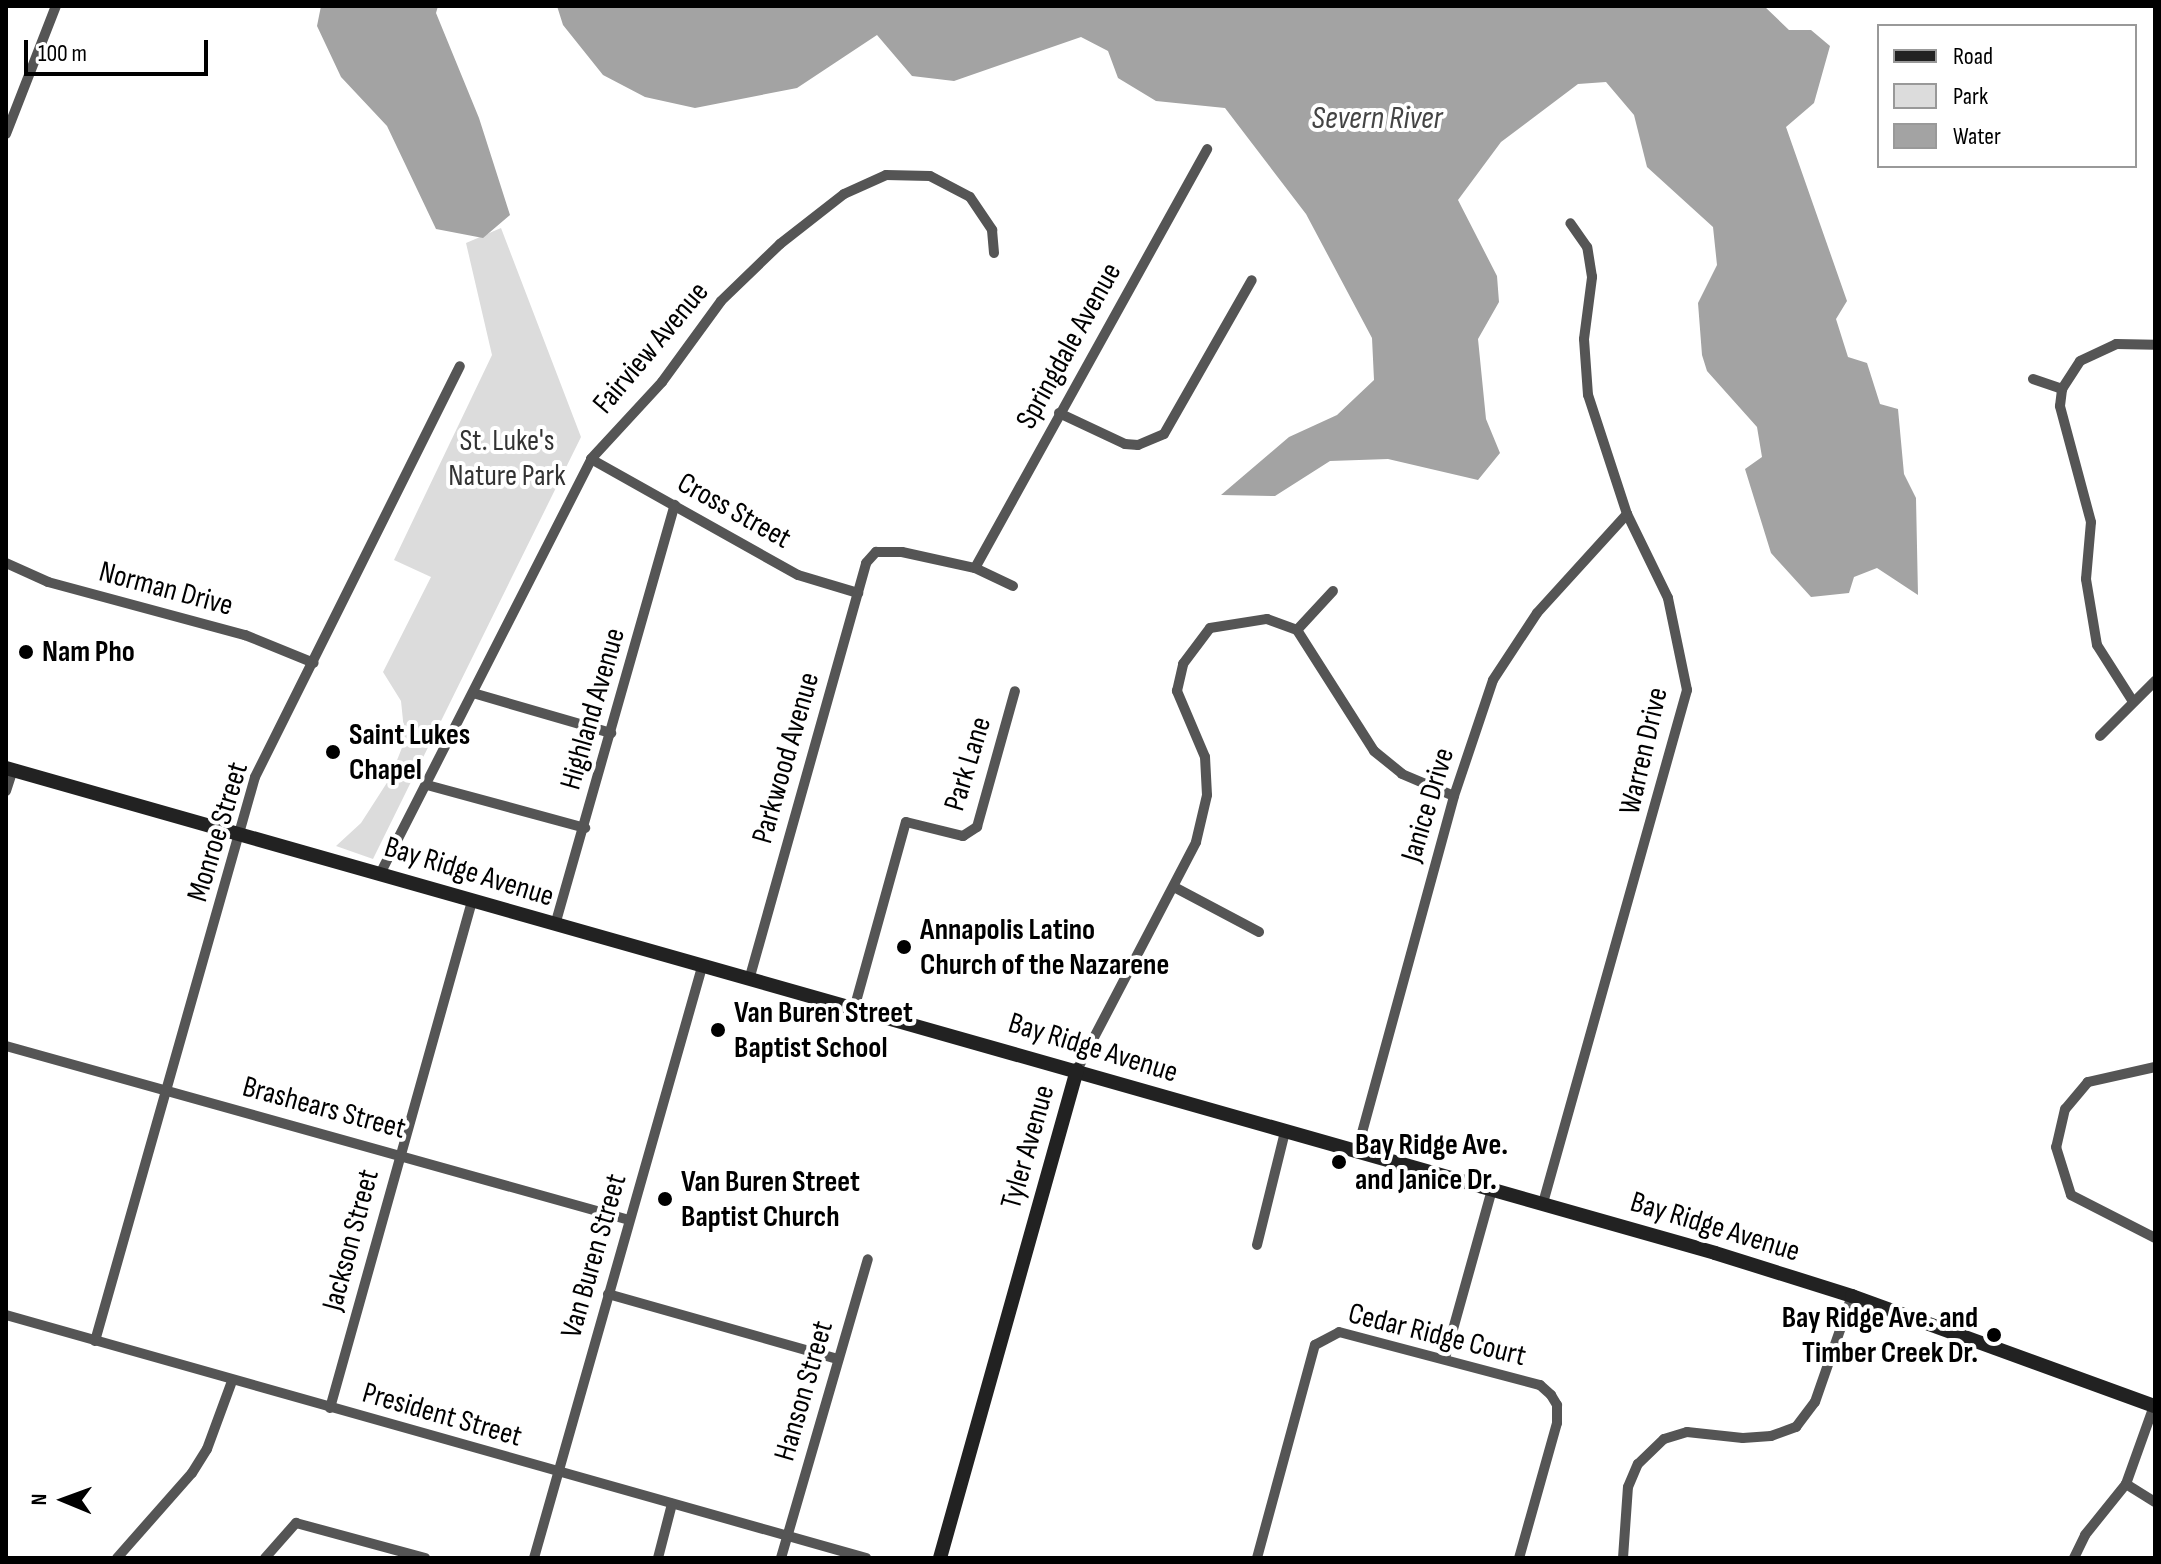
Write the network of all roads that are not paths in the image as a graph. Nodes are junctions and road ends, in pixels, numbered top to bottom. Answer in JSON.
{"nodes":[{"id":1,"x":56,"y":6,"type":"edge"},
{"id":2,"x":6,"y":134,"type":"edge"},
{"id":3,"x":1207,"y":149,"type":"dead end"},
{"id":4,"x":1570,"y":223,"type":"dead end"},
{"id":5,"x":994,"y":253,"type":"dead end"},
{"id":6,"x":1252,"y":280,"type":"dead end"},
{"id":7,"x":2155,"y":345,"type":"edge"},
{"id":8,"x":460,"y":366,"type":"dead end"},
{"id":9,"x":2033,"y":379,"type":"dead end"},
{"id":10,"x":2062,"y":389,"type":"junction"},
{"id":11,"x":1059,"y":413,"type":"junction"},
{"id":12,"x":591,"y":459,"type":"junction"},
{"id":13,"x":675,"y":505,"type":"junction"},
{"id":14,"x":1627,"y":514,"type":"junction"},
{"id":15,"x":6,"y":563,"type":"edge"},
{"id":16,"x":975,"y":568,"type":"junction"},
{"id":17,"x":1013,"y":586,"type":"dead end"},
{"id":18,"x":1333,"y":591,"type":"dead end"},
{"id":19,"x":858,"y":593,"type":"junction"},
{"id":20,"x":1297,"y":630,"type":"junction"},
{"id":21,"x":314,"y":663,"type":"junction"},
{"id":22,"x":2155,"y":681,"type":"edge"},
{"id":23,"x":1015,"y":691,"type":"dead end"},
{"id":24,"x":473,"y":693,"type":"junction"},
{"id":25,"x":2132,"y":700,"type":"junction"},
{"id":26,"x":611,"y":733,"type":"junction"},
{"id":27,"x":2100,"y":736,"type":"dead end"},
{"id":28,"x":9,"y":769,"type":"edge"},
{"id":29,"x":427,"y":785,"type":"junction"},
{"id":30,"x":6,"y":791,"type":"edge"},
{"id":31,"x":1454,"y":796,"type":"junction"},
{"id":32,"x":585,"y":828,"type":"junction"},
{"id":33,"x":240,"y":834,"type":"junction"},
{"id":34,"x":381,"y":872,"type":"junction"},
{"id":35,"x":1176,"y":888,"type":"junction"},
{"id":36,"x":472,"y":901,"type":"junction"},
{"id":37,"x":555,"y":925,"type":"junction"},
{"id":38,"x":1259,"y":932,"type":"dead end"},
{"id":39,"x":702,"y":967,"type":"junction"},
{"id":40,"x":749,"y":980,"type":"junction"},
{"id":41,"x":854,"y":1009,"type":"junction"},
{"id":42,"x":6,"y":1046,"type":"edge"},
{"id":43,"x":2155,"y":1067,"type":"edge"},
{"id":44,"x":1077,"y":1070,"type":"junction"},
{"id":45,"x":167,"y":1090,"type":"junction"},
{"id":46,"x":1285,"y":1132,"type":"junction"},
{"id":47,"x":1357,"y":1151,"type":"junction"},
{"id":48,"x":399,"y":1153,"type":"junction"},
{"id":49,"x":1492,"y":1190,"type":"junction"},
{"id":50,"x":1543,"y":1203,"type":"junction"},
{"id":51,"x":629,"y":1220,"type":"junction"},
{"id":52,"x":2155,"y":1238,"type":"edge"},
{"id":53,"x":1257,"y":1245,"type":"dead end"},
{"id":54,"x":868,"y":1259,"type":"dead end"},
{"id":55,"x":608,"y":1294,"type":"junction"},
{"id":56,"x":1852,"y":1296,"type":"junction"},
{"id":57,"x":6,"y":1315,"type":"edge"},
{"id":58,"x":95,"y":1341,"type":"junction"},
{"id":59,"x":1445,"y":1358,"type":"junction"},
{"id":60,"x":838,"y":1359,"type":"junction"},
{"id":61,"x":232,"y":1381,"type":"junction"},
{"id":62,"x":2155,"y":1406,"type":"edge"},
{"id":63,"x":330,"y":1408,"type":"junction"},
{"id":64,"x":559,"y":1473,"type":"junction"},
{"id":65,"x":2126,"y":1484,"type":"junction"},
{"id":66,"x":2155,"y":1502,"type":"edge"},
{"id":67,"x":672,"y":1504,"type":"junction"},
{"id":68,"x":787,"y":1536,"type":"junction"},
{"id":69,"x":117,"y":1558,"type":"edge"},
{"id":70,"x":265,"y":1558,"type":"edge"},
{"id":71,"x":425,"y":1558,"type":"edge"},
{"id":72,"x":534,"y":1558,"type":"edge"},
{"id":73,"x":658,"y":1558,"type":"edge"},
{"id":74,"x":781,"y":1558,"type":"edge"},
{"id":75,"x":866,"y":1558,"type":"edge"},
{"id":76,"x":940,"y":1558,"type":"edge"},
{"id":77,"x":1257,"y":1558,"type":"edge"},
{"id":78,"x":1519,"y":1558,"type":"edge"},
{"id":79,"x":1623,"y":1558,"type":"edge"},
{"id":80,"x":2074,"y":1558,"type":"edge"}],
"edges":[{"from":1,"to":2,"type":"street"},
{"from":3,"to":11,"type":"street","name":"Springdale Avenue"},
{"from":4,"to":14,"type":"street","name":"Warren Drive"},
{"from":5,"to":12,"type":"street","name":"Fairview Avenue"},
{"from":6,"to":11,"type":"street"},
{"from":7,"to":10,"type":"street"},
{"from":8,"to":21,"type":"street","name":"Monroe Street"},
{"from":9,"to":10,"type":"street"},
{"from":10,"to":25,"type":"street"},
{"from":11,"to":16,"type":"street","name":"Springdale Avenue"},
{"from":12,"to":13,"type":"street","name":"Cross Street"},
{"from":12,"to":24,"type":"street","name":"Fairview Avenue"},
{"from":13,"to":19,"type":"street","name":"Cross Street"},
{"from":13,"to":26,"type":"street","name":"Highland Avenue"},
{"from":14,"to":31,"type":"street","name":"Janice Drive"},
{"from":14,"to":50,"type":"street","name":"Warren Drive"},
{"from":15,"to":21,"type":"street","name":"Norman Drive"},
{"from":16,"to":17,"type":"street"},
{"from":16,"to":19,"type":"street","name":"Parkwood Avenue"},
{"from":18,"to":20,"type":"street"},
{"from":19,"to":40,"type":"street","name":"Parkwood Avenue"},
{"from":20,"to":31,"type":"street"},
{"from":20,"to":35,"type":"street","name":"Tyler Avenue"},
{"from":21,"to":33,"type":"street","name":"Monroe Street"},
{"from":22,"to":25,"type":"street"},
{"from":23,"to":41,"type":"street","name":"Park Lane"},
{"from":24,"to":26,"type":"street"},
{"from":24,"to":29,"type":"street","name":"Fairview Avenue"},
{"from":25,"to":27,"type":"street"},
{"from":26,"to":32,"type":"street","name":"Highland Avenue"},
{"from":28,"to":30,"type":"street"},
{"from":28,"to":33,"type":"main road","name":"Bay Ridge Avenue"},
{"from":29,"to":32,"type":"street"},
{"from":29,"to":34,"type":"street","name":"Fairview Avenue"},
{"from":31,"to":47,"type":"street","name":"Janice Drive"},
{"from":32,"to":37,"type":"street","name":"Highland Avenue"},
{"from":33,"to":34,"type":"main road","name":"Bay Ridge Avenue"},
{"from":33,"to":45,"type":"street","name":"Monroe Street"},
{"from":34,"to":36,"type":"main road","name":"Bay Ridge Avenue"},
{"from":35,"to":38,"type":"street"},
{"from":35,"to":44,"type":"street","name":"Tyler Avenue"},
{"from":36,"to":37,"type":"main road","name":"Bay Ridge Avenue"},
{"from":36,"to":48,"type":"street","name":"Jackson Street"},
{"from":37,"to":39,"type":"main road","name":"Bay Ridge Avenue"},
{"from":39,"to":40,"type":"main road","name":"Bay Ridge Avenue"},
{"from":39,"to":51,"type":"street","name":"Van Buren Street"},
{"from":40,"to":41,"type":"main road","name":"Bay Ridge Avenue"},
{"from":41,"to":44,"type":"main road","name":"Bay Ridge Avenue"},
{"from":42,"to":45,"type":"street","name":"Brashears Street"},
{"from":43,"to":52,"type":"street"},
{"from":44,"to":46,"type":"main road","name":"Bay Ridge Avenue"},
{"from":44,"to":76,"type":"main road","name":"Tyler Avenue"},
{"from":45,"to":48,"type":"street","name":"Brashears Street"},
{"from":45,"to":58,"type":"street","name":"Monroe Street"},
{"from":46,"to":47,"type":"main road","name":"Bay Ridge Avenue"},
{"from":46,"to":53,"type":"street"},
{"from":47,"to":49,"type":"main road","name":"Bay Ridge Avenue"},
{"from":48,"to":51,"type":"street","name":"Brashears Street"},
{"from":48,"to":63,"type":"street","name":"Jackson Street"},
{"from":49,"to":50,"type":"main road","name":"Bay Ridge Avenue"},
{"from":49,"to":59,"type":"street"},
{"from":50,"to":56,"type":"main road","name":"Bay Ridge Avenue"},
{"from":51,"to":55,"type":"street","name":"Van Buren Street"},
{"from":54,"to":60,"type":"street","name":"Hanson Street"},
{"from":55,"to":60,"type":"street"},
{"from":55,"to":64,"type":"street","name":"Van Buren Street"},
{"from":56,"to":62,"type":"main road","name":"Bay Ridge Avenue"},
{"from":56,"to":79,"type":"street"},
{"from":57,"to":58,"type":"street","name":"President Street"},
{"from":58,"to":61,"type":"street","name":"President Street"},
{"from":59,"to":77,"type":"street","name":"Cedar Ridge Court"},
{"from":59,"to":78,"type":"street","name":"Cedar Ridge Court"},
{"from":60,"to":68,"type":"street","name":"Hanson Street"},
{"from":61,"to":63,"type":"street","name":"President Street"},
{"from":61,"to":69,"type":"street"},
{"from":62,"to":65,"type":"street"},
{"from":63,"to":64,"type":"street","name":"President Street"},
{"from":64,"to":67,"type":"street","name":"President Street"},
{"from":64,"to":72,"type":"street","name":"Van Buren Street"},
{"from":65,"to":66,"type":"street"},
{"from":65,"to":80,"type":"street"},
{"from":67,"to":68,"type":"street","name":"President Street"},
{"from":67,"to":73,"type":"street"},
{"from":68,"to":74,"type":"street","name":"Hanson Street"},
{"from":68,"to":75,"type":"street","name":"President Street"},
{"from":70,"to":71,"type":"street"}]}
